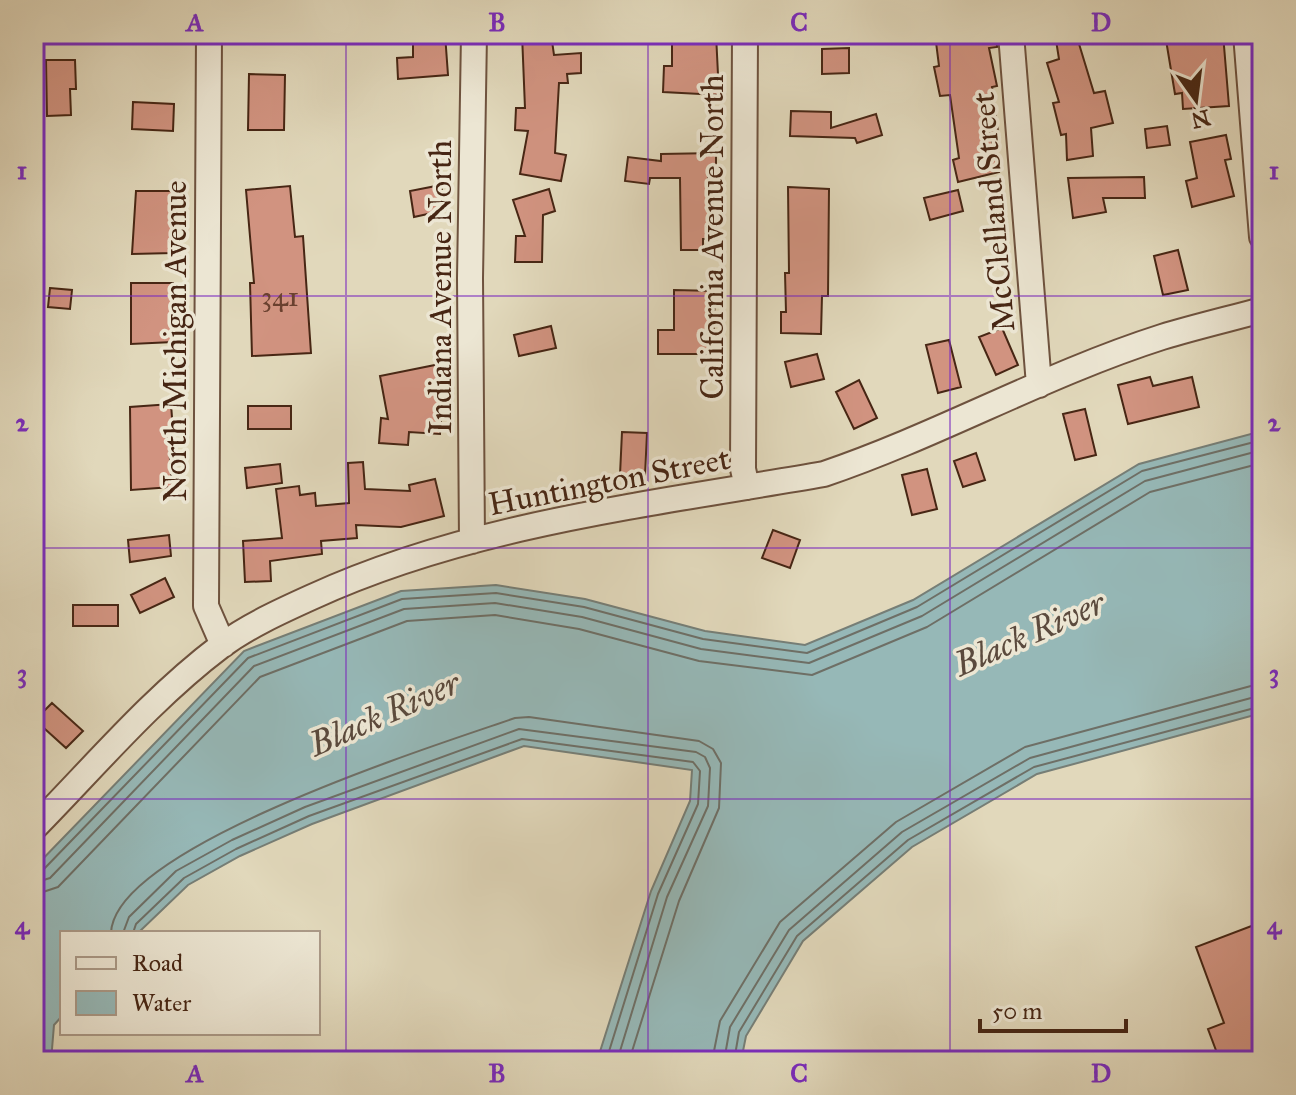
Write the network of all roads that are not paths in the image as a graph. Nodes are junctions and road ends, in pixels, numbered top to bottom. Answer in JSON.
{"nodes":[{"id":1,"x":209,"y":34,"type":"edge"},
{"id":2,"x":474,"y":34,"type":"edge"},
{"id":3,"x":745,"y":34,"type":"edge"},
{"id":4,"x":1011,"y":34,"type":"edge"},
{"id":5,"x":1246,"y":34,"type":"edge"},
{"id":6,"x":1262,"y":237,"type":"edge"},
{"id":7,"x":1262,"y":310,"type":"edge"},
{"id":8,"x":1039,"y":385,"type":"junction"},
{"id":9,"x":747,"y":487,"type":"junction"},
{"id":10,"x":472,"y":541,"type":"junction"},
{"id":11,"x":223,"y":645,"type":"junction"},
{"id":12,"x":34,"y":828,"type":"edge"}],
"edges":[{"from":1,"to":11,"type":"street","name":"North Michigan Avenue"},
{"from":2,"to":10,"type":"street","name":"Indiana Avenue North"},
{"from":3,"to":9,"type":"street","name":"California Avenue North"},
{"from":4,"to":8,"type":"street","name":"McClelland Street"},
{"from":5,"to":6,"type":"street"},
{"from":7,"to":8,"type":"street","name":"Huntington Street"},
{"from":8,"to":9,"type":"street","name":"Huntington Street"},
{"from":9,"to":10,"type":"street","name":"Huntington Street"},
{"from":10,"to":11,"type":"street","name":"Huntington Street"},
{"from":11,"to":12,"type":"street","name":"Huntington Street"}]}
